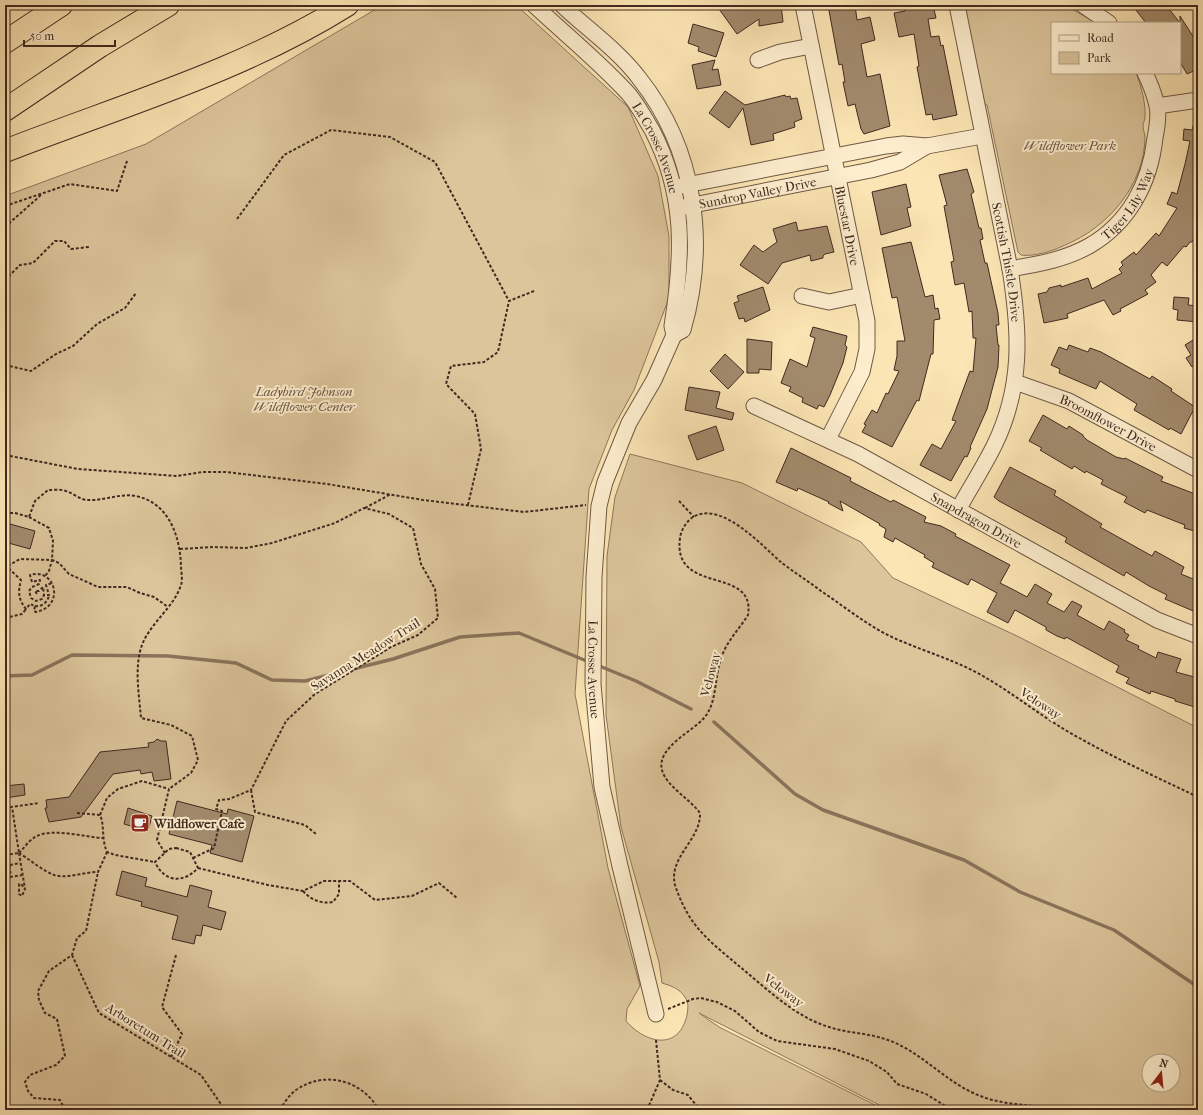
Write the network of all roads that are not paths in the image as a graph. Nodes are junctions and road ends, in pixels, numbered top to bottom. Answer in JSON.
{"nodes":[{"id":1,"x":61,"y":5,"type":"edge"},
{"id":2,"x":168,"y":5,"type":"edge"},
{"id":3,"x":347,"y":5,"type":"edge"},
{"id":4,"x":534,"y":5,"type":"edge"},
{"id":5,"x":562,"y":5,"type":"edge"},
{"id":6,"x":803,"y":5,"type":"edge"},
{"id":7,"x":957,"y":5,"type":"edge"},
{"id":8,"x":1083,"y":5,"type":"edge"},
{"id":9,"x":1108,"y":22,"type":"edge"},
{"id":10,"x":5,"y":42,"type":"edge"},
{"id":11,"x":811,"y":46,"type":"junction"},
{"id":12,"x":758,"y":60,"type":"dead end"},
{"id":13,"x":1145,"y":74,"type":"edge"},
{"id":14,"x":1198,"y":100,"type":"edge"},
{"id":15,"x":1157,"y":106,"type":"junction"},
{"id":16,"x":5,"y":110,"type":"edge"},
{"id":17,"x":982,"y":136,"type":"junction"},
{"id":18,"x":927,"y":146,"type":"junction"},
{"id":19,"x":5,"y":151,"type":"edge"},
{"id":20,"x":833,"y":156,"type":"junction"},
{"id":21,"x":838,"y":177,"type":"junction"},
{"id":22,"x":690,"y":185,"type":"junction"},
{"id":23,"x":674,"y":188,"type":"junction"},
{"id":24,"x":693,"y":205,"type":"junction"},
{"id":25,"x":678,"y":208,"type":"junction"},
{"id":26,"x":1010,"y":269,"type":"junction"},
{"id":27,"x":802,"y":296,"type":"dead end"},
{"id":28,"x":862,"y":296,"type":"junction"},
{"id":29,"x":674,"y":335,"type":"junction"},
{"id":30,"x":1015,"y":382,"type":"junction"},
{"id":31,"x":754,"y":406,"type":"dead end"},
{"id":32,"x":828,"y":439,"type":"junction"},
{"id":33,"x":1198,"y":470,"type":"edge"},
{"id":34,"x":958,"y":510,"type":"junction"},
{"id":35,"x":1198,"y":636,"type":"edge"},
{"id":36,"x":656,"y":1014,"type":"road end"}],
"edges":[{"from":1,"to":10,"type":"highway"},
{"from":2,"to":16,"type":"highway"},
{"from":3,"to":19,"type":"highway"},
{"from":4,"to":23,"type":"street","name":"La Crosse Avenue"},
{"from":5,"to":22,"type":"street","name":"La Crosse Avenue"},
{"from":6,"to":11,"type":"street","name":"Bluestar Drive"},
{"from":7,"to":17,"type":"street","name":"Scottish Thistle Drive"},
{"from":8,"to":9,"type":"street"},
{"from":11,"to":12,"type":"street"},
{"from":11,"to":20,"type":"street","name":"Bluestar Drive"},
{"from":13,"to":15,"type":"street","name":"Tiger Lily Way"},
{"from":14,"to":15,"type":"street"},
{"from":15,"to":26,"type":"street","name":"Tiger Lily Way"},
{"from":17,"to":18,"type":"street","name":"Sundrop Valley Drive"},
{"from":17,"to":26,"type":"street","name":"Scottish Thistle Drive"},
{"from":18,"to":20,"type":"street","name":"Sundrop Valley Drive"},
{"from":18,"to":21,"type":"street","name":"Sundrop Valley Drive"},
{"from":20,"to":21,"type":"street","name":"Bluestar Drive"},
{"from":20,"to":22,"type":"street","name":"Sundrop Valley Drive"},
{"from":21,"to":24,"type":"street","name":"Sundrop Valley Drive"},
{"from":21,"to":28,"type":"street","name":"Bluestar Drive"},
{"from":22,"to":23,"type":"street","name":"Sundrop Valley Drive"},
{"from":22,"to":24,"type":"street","name":"La Crosse Avenue"},
{"from":23,"to":25,"type":"street","name":"La Crosse Avenue"},
{"from":24,"to":25,"type":"street","name":"Sundrop Valley Drive"},
{"from":24,"to":29,"type":"street","name":"La Crosse Avenue"},
{"from":25,"to":29,"type":"street","name":"La Crosse Avenue"},
{"from":26,"to":30,"type":"street","name":"Scottish Thistle Drive"},
{"from":27,"to":28,"type":"street"},
{"from":28,"to":32,"type":"street","name":"Bluestar Drive"},
{"from":29,"to":36,"type":"street","name":"La Crosse Avenue"},
{"from":30,"to":33,"type":"street","name":"Broomflower Drive"},
{"from":30,"to":34,"type":"street","name":"Scottish Thistle Drive"},
{"from":31,"to":32,"type":"street","name":"Snapdragon Drive"},
{"from":32,"to":34,"type":"street","name":"Snapdragon Drive"},
{"from":34,"to":35,"type":"street","name":"Snapdragon Drive"}]}
